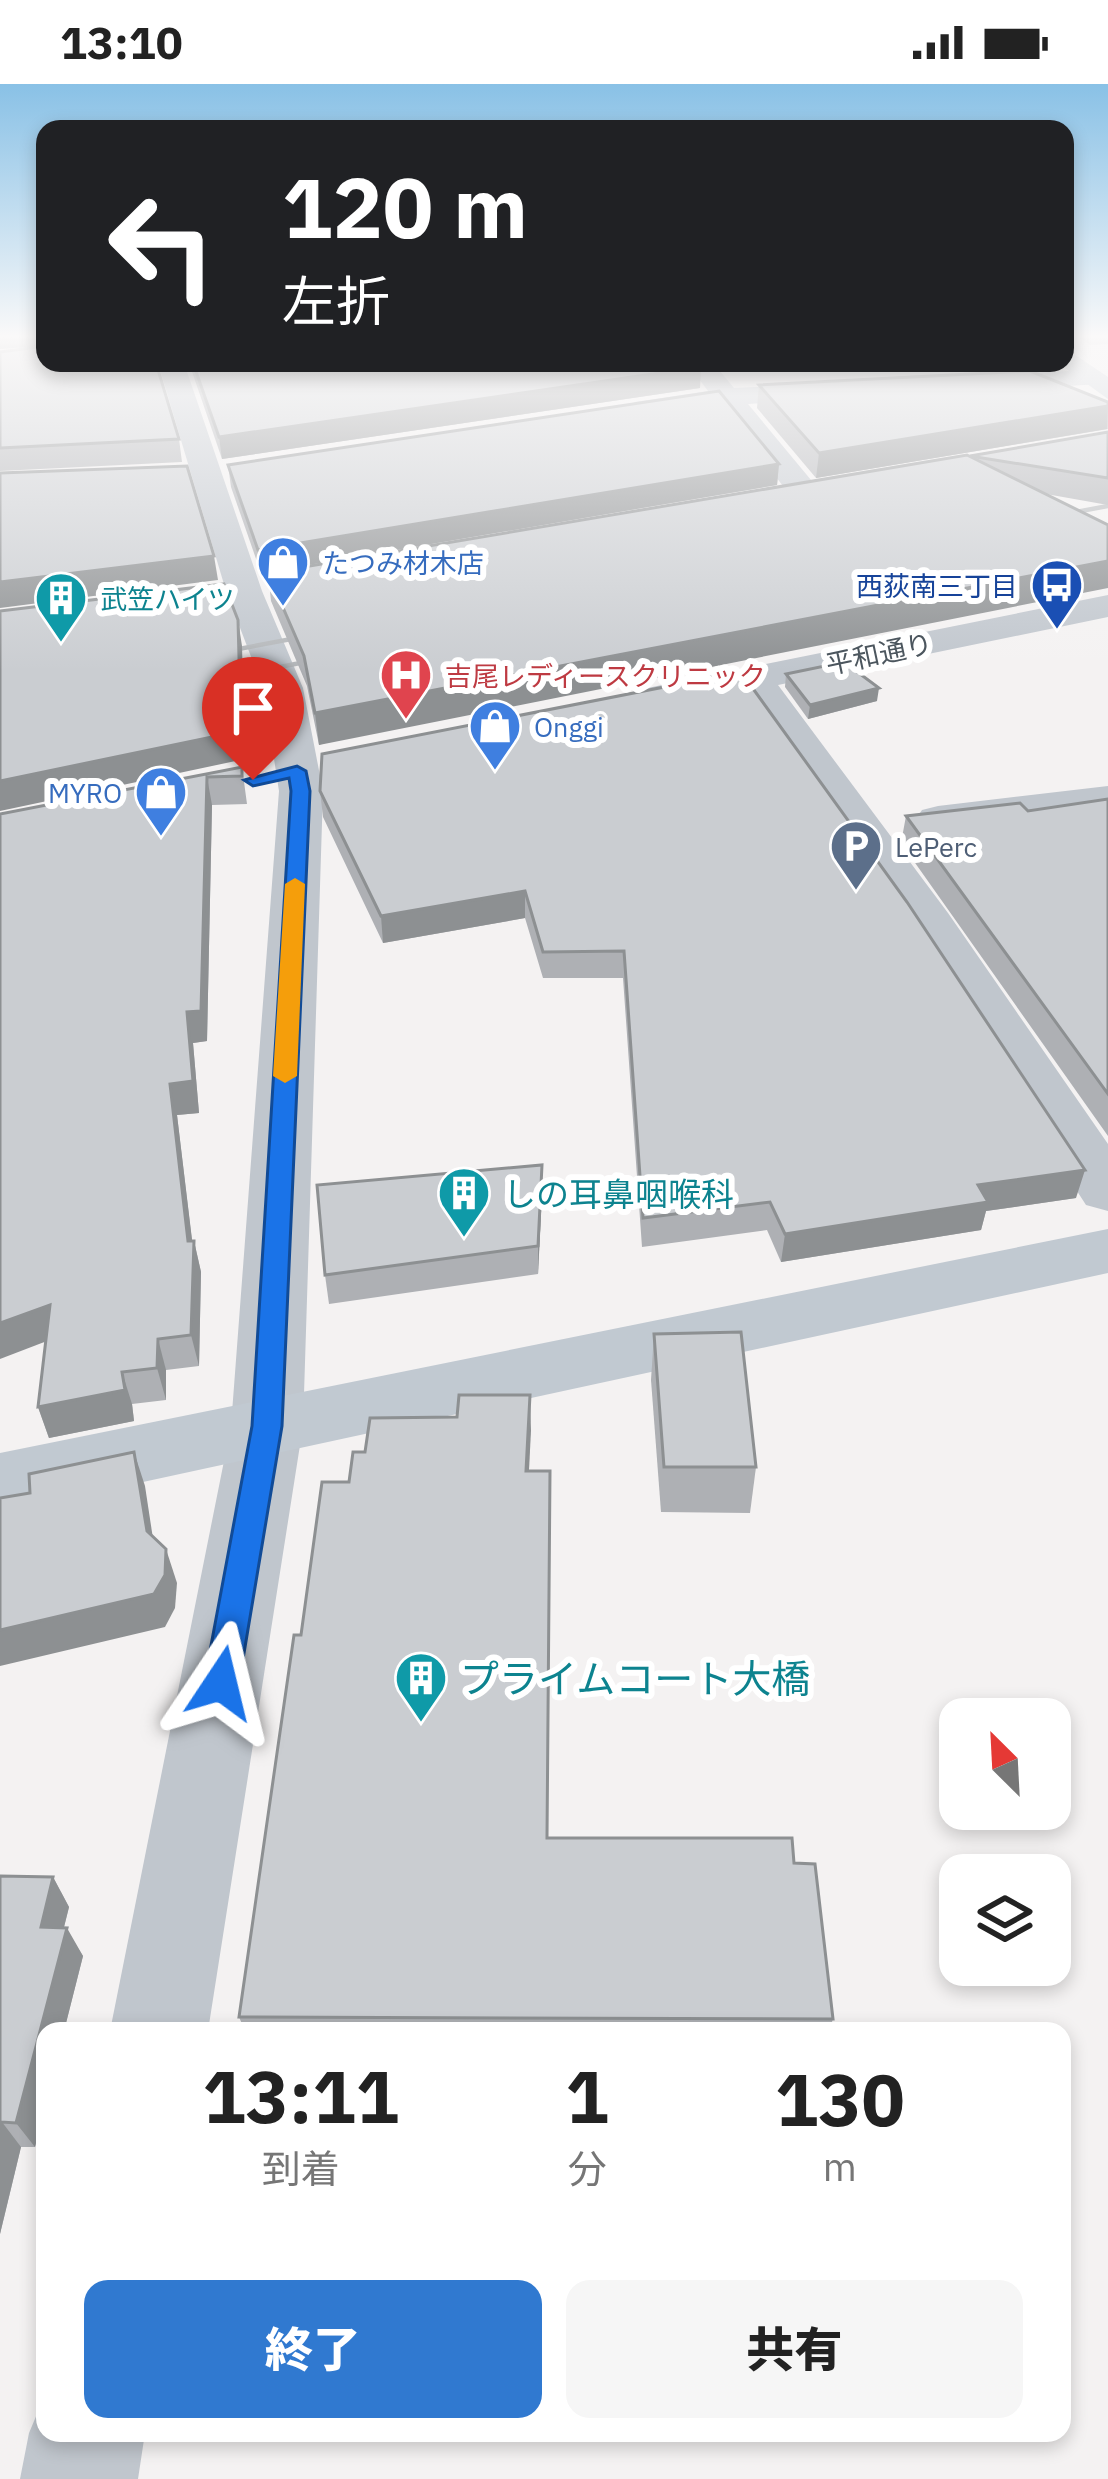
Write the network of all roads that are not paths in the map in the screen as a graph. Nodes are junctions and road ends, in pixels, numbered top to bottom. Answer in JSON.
{"nodes":[{"id":1,"x":198,"y":447,"type":"edge"},
{"id":2,"x":774,"y":447,"type":"edge"},
{"id":3,"x":760,"y":502,"type":"edge"},
{"id":4,"x":1108,"y":606,"type":"edge"},
{"id":5,"x":753,"y":679,"type":"junction"},
{"id":6,"x":619,"y":706,"type":"edge"},
{"id":7,"x":1108,"y":800,"type":"edge"},
{"id":8,"x":863,"y":829,"type":"junction"},
{"id":9,"x":1108,"y":1190,"type":"edge"},
{"id":10,"x":1108,"y":1251,"type":"edge"},
{"id":11,"x":267,"y":1426,"type":"junction"},
{"id":12,"x":0,"y":1484,"type":"edge"},
{"id":13,"x":161,"y":2022,"type":"edge"},
{"id":14,"x":85,"y":2442,"type":"edge"},
{"id":15,"x":79,"y":2479,"type":"edge"}],
"edges":[{"from":1,"to":11,"type":"street"},
{"from":2,"to":3,"type":"street"},
{"from":4,"to":5,"type":"street","name":"平和通り"},
{"from":5,"to":6,"type":"street","name":"平和通り"},
{"from":5,"to":8,"type":"street"},
{"from":7,"to":8,"type":"street"},
{"from":8,"to":9,"type":"street"},
{"from":10,"to":11,"type":"street"},
{"from":11,"to":12,"type":"street"},
{"from":11,"to":13,"type":"street"},
{"from":14,"to":15,"type":"street"}]}
